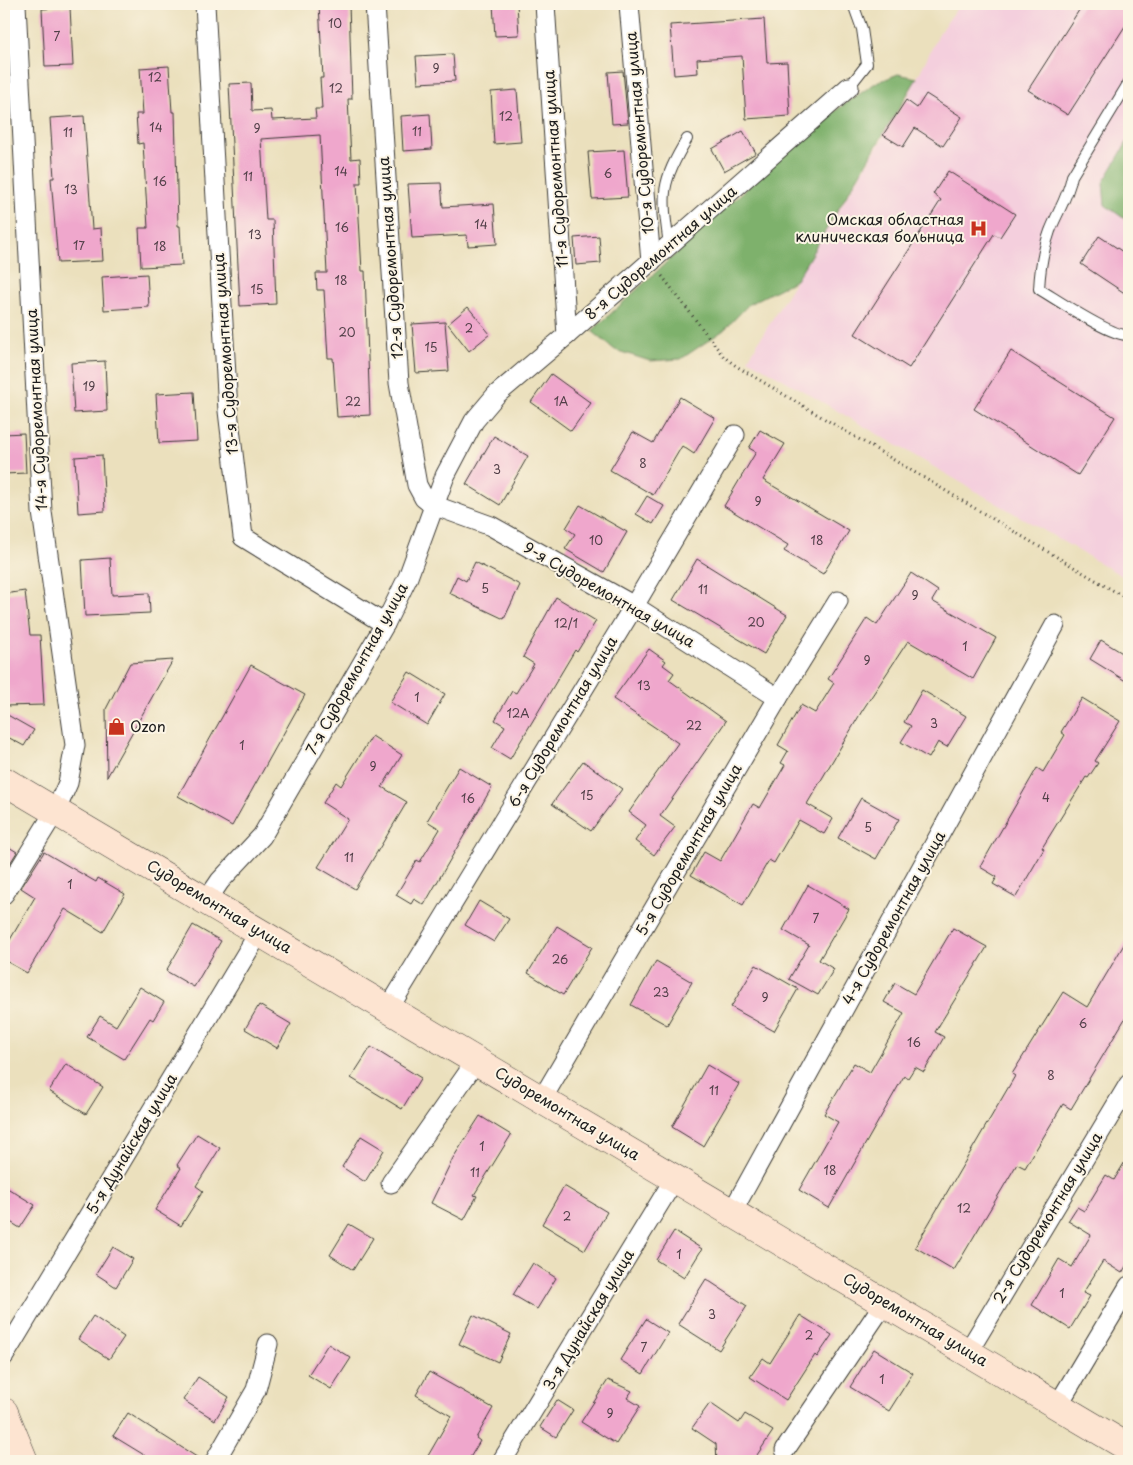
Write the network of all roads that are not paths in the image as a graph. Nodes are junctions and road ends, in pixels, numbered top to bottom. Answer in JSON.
{"nodes":[{"id":1,"x":16,"y":4,"type":"edge"},
{"id":2,"x":205,"y":4,"type":"edge"},
{"id":3,"x":375,"y":4,"type":"edge"},
{"id":4,"x":545,"y":4,"type":"edge"},
{"id":5,"x":629,"y":4,"type":"edge"},
{"id":6,"x":852,"y":4,"type":"edge"},
{"id":7,"x":1129,"y":82,"type":"edge"},
{"id":8,"x":849,"y":86,"type":"joint"},
{"id":9,"x":687,"y":139,"type":"dead end"},
{"id":10,"x":668,"y":245,"type":"junction"},
{"id":11,"x":651,"y":262,"type":"junction"},
{"id":12,"x":567,"y":335,"type":"junction"},
{"id":13,"x":1129,"y":336,"type":"edge"},
{"id":14,"x":474,"y":420,"type":"joint"},
{"id":15,"x":735,"y":435,"type":"dead end"},
{"id":16,"x":433,"y":505,"type":"junction"},
{"id":17,"x":838,"y":601,"type":"dead end"},
{"id":18,"x":634,"y":606,"type":"junction"},
{"id":19,"x":385,"y":624,"type":"junction"},
{"id":20,"x":1055,"y":624,"type":"dead end"},
{"id":21,"x":778,"y":698,"type":"junction"},
{"id":22,"x":4,"y":781,"type":"edge"},
{"id":23,"x":56,"y":810,"type":"junction"},
{"id":24,"x":4,"y":894,"type":"edge"},
{"id":25,"x":207,"y":900,"type":"junction"},
{"id":26,"x":260,"y":931,"type":"junction"},
{"id":27,"x":389,"y":1008,"type":"junction"},
{"id":28,"x":477,"y":1060,"type":"junction"},
{"id":29,"x":1129,"y":1084,"type":"edge"},
{"id":30,"x":542,"y":1099,"type":"junction"},
{"id":31,"x":676,"y":1178,"type":"junction"},
{"id":32,"x":391,"y":1183,"type":"dead end"},
{"id":33,"x":732,"y":1212,"type":"junction"},
{"id":34,"x":1129,"y":1286,"type":"edge"},
{"id":35,"x":885,"y":1302,"type":"junction"},
{"id":36,"x":268,"y":1344,"type":"dead end"},
{"id":37,"x":968,"y":1352,"type":"junction"},
{"id":38,"x":4,"y":1356,"type":"edge"},
{"id":39,"x":1058,"y":1405,"type":"junction"},
{"id":40,"x":4,"y":1412,"type":"edge"},
{"id":41,"x":1129,"y":1448,"type":"edge"},
{"id":42,"x":784,"y":1450,"type":"dead end"},
{"id":43,"x":24,"y":1461,"type":"edge"},
{"id":44,"x":215,"y":1461,"type":"edge"},
{"id":45,"x":502,"y":1461,"type":"edge"}],
"edges":[{"from":1,"to":23,"type":"street","name":"14-я Судоремонтная улица"},
{"from":2,"to":19,"type":"street","name":"13-я Судоремонтная улица"},
{"from":3,"to":16,"type":"street","name":"12-я Судоремонтная улица"},
{"from":4,"to":12,"type":"street","name":"11-я Судоремонтная улица"},
{"from":5,"to":11,"type":"street","name":"10-я Судоремонтная улица"},
{"from":6,"to":8,"type":"lane"},
{"from":7,"to":13,"type":"lane"},
{"from":8,"to":10,"type":"street","name":"8-я Судоремонтная улица"},
{"from":9,"to":10,"type":"lane"},
{"from":10,"to":11,"type":"street","name":"8-я Судоремонтная улица"},
{"from":11,"to":12,"type":"street","name":"8-я Судоремонтная улица"},
{"from":12,"to":14,"type":"street","name":"8-я Судоремонтная улица"},
{"from":14,"to":16,"type":"street","name":"7-я Судоремонтная улица"},
{"from":15,"to":18,"type":"street","name":"6-я Судоремонтная улица"},
{"from":16,"to":18,"type":"street","name":"9-я Судоремонтная улица"},
{"from":16,"to":19,"type":"street","name":"7-я Судоремонтная улица"},
{"from":17,"to":21,"type":"street","name":"5-я Судоремонтная улица"},
{"from":18,"to":21,"type":"street","name":"9-я Судоремонтная улица"},
{"from":18,"to":27,"type":"street","name":"6-я Судоремонтная улица"},
{"from":19,"to":25,"type":"street","name":"7-я Судоремонтная улица"},
{"from":20,"to":33,"type":"street","name":"4-я Судоремонтная улица"},
{"from":21,"to":30,"type":"street","name":"5-я Судоремонтная улица"},
{"from":22,"to":23,"type":"street","name":"Судоремонтная улица"},
{"from":23,"to":24,"type":"street","name":"14-я Судоремонтная улица"},
{"from":23,"to":25,"type":"street","name":"Судоремонтная улица"},
{"from":25,"to":26,"type":"street","name":"Судоремонтная улица"},
{"from":26,"to":27,"type":"street","name":"Судоремонтная улица"},
{"from":26,"to":38,"type":"street","name":"5-я Дунайская улица"},
{"from":27,"to":28,"type":"street","name":"Судоремонтная улица"},
{"from":28,"to":30,"type":"street","name":"Судоремонтная улица"},
{"from":28,"to":32,"type":"street"},
{"from":29,"to":37,"type":"street","name":"2-я Судоремонтная улица"},
{"from":30,"to":31,"type":"street","name":"Судоремонтная улица"},
{"from":31,"to":33,"type":"street","name":"Судоремонтная улица"},
{"from":31,"to":45,"type":"street","name":"3-я Дунайская улица"},
{"from":33,"to":35,"type":"street","name":"Судоремонтная улица"},
{"from":34,"to":39,"type":"street"},
{"from":35,"to":37,"type":"street","name":"Судоремонтная улица"},
{"from":35,"to":42,"type":"street"},
{"from":36,"to":44,"type":"street"},
{"from":37,"to":39,"type":"street","name":"Судоремонтная улица"},
{"from":39,"to":41,"type":"street","name":"Судоремонтная улица"},
{"from":40,"to":43,"type":"street"}]}
